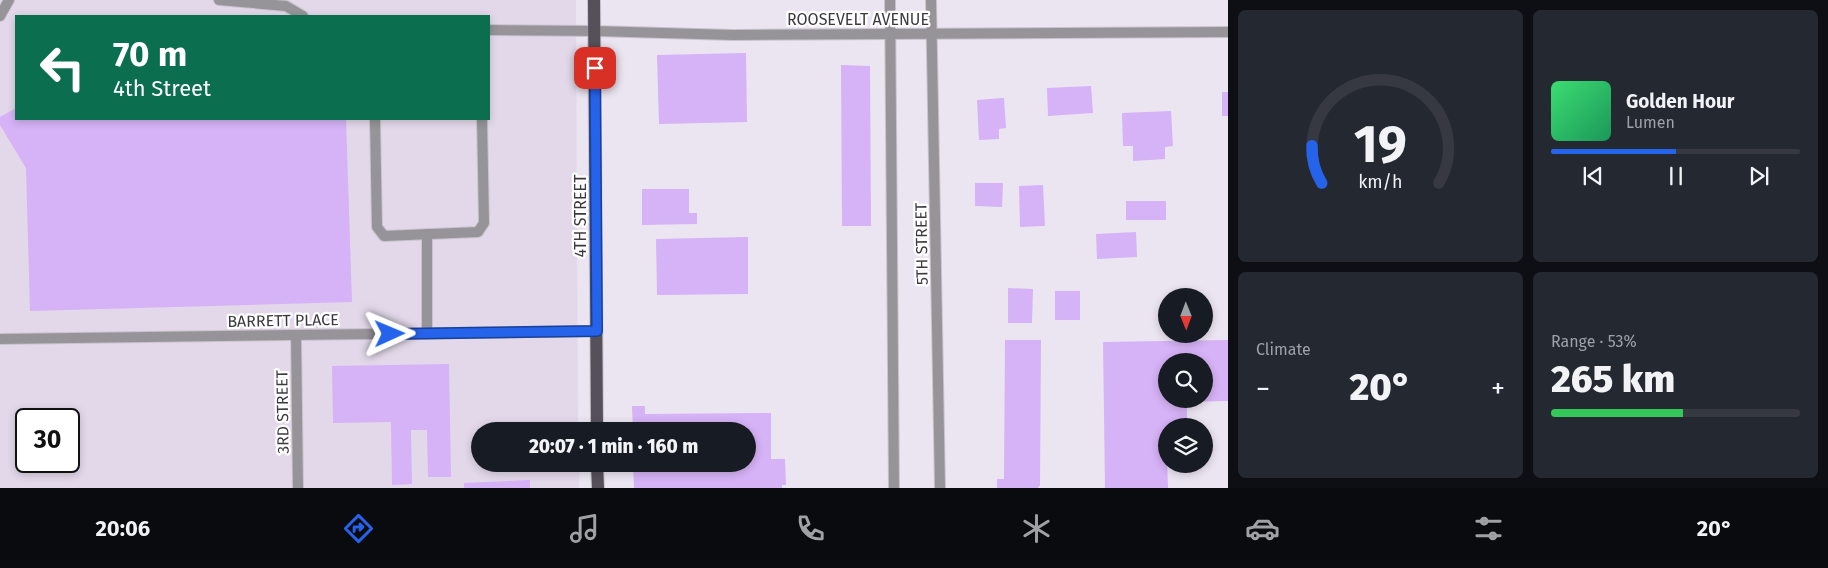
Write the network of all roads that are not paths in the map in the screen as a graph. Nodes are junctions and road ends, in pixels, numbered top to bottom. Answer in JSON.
{"nodes":[{"id":1,"x":9,"y":0,"type":"edge"},
{"id":2,"x":219,"y":0,"type":"edge"},
{"id":3,"x":594,"y":0,"type":"edge"},
{"id":4,"x":890,"y":0,"type":"edge"},
{"id":5,"x":931,"y":0,"type":"edge"},
{"id":6,"x":301,"y":15,"type":"edge"},
{"id":7,"x":0,"y":16,"type":"edge"},
{"id":8,"x":490,"y":30,"type":"edge"},
{"id":9,"x":595,"y":31,"type":"junction"},
{"id":10,"x":1228,"y":32,"type":"edge"},
{"id":11,"x":891,"y":34,"type":"junction"},
{"id":12,"x":932,"y":34,"type":"junction"},
{"id":13,"x":375,"y":120,"type":"edge"},
{"id":14,"x":482,"y":120,"type":"edge"},
{"id":15,"x":427,"y":234,"type":"junction"},
{"id":16,"x":597,"y":331,"type":"junction"},
{"id":17,"x":427,"y":333,"type":"junction"},
{"id":18,"x":296,"y":335,"type":"junction"},
{"id":19,"x":0,"y":339,"type":"edge"},
{"id":20,"x":597,"y":422,"type":"edge"},
{"id":21,"x":598,"y":472,"type":"edge"},
{"id":22,"x":298,"y":488,"type":"edge"},
{"id":23,"x":598,"y":488,"type":"edge"},
{"id":24,"x":894,"y":488,"type":"edge"},
{"id":25,"x":940,"y":488,"type":"edge"}],
"edges":[{"from":1,"to":7,"type":"street"},
{"from":2,"to":6,"type":"street"},
{"from":3,"to":9,"type":"main road","name":"4TH STREET"},
{"from":4,"to":11,"type":"street","name":"5TH STREET"},
{"from":5,"to":12,"type":"street","name":"5TH STREET"},
{"from":8,"to":9,"type":"street","name":"ROOSEVELT AVENUE"},
{"from":9,"to":11,"type":"street","name":"ROOSEVELT AVENUE"},
{"from":9,"to":16,"type":"main road","name":"4TH STREET"},
{"from":10,"to":12,"type":"street","name":"ROOSEVELT AVENUE"},
{"from":11,"to":12,"type":"street","name":"ROOSEVELT AVENUE"},
{"from":11,"to":24,"type":"street","name":"5TH STREET"},
{"from":12,"to":25,"type":"street","name":"5TH STREET"},
{"from":13,"to":15,"type":"street"},
{"from":14,"to":15,"type":"street"},
{"from":15,"to":17,"type":"street"},
{"from":16,"to":17,"type":"street","name":"BARRETT PLACE"},
{"from":16,"to":20,"type":"main road","name":"4TH STREET"},
{"from":17,"to":18,"type":"street","name":"BARRETT PLACE"},
{"from":18,"to":19,"type":"street","name":"BARRETT PLACE"},
{"from":18,"to":22,"type":"street","name":"3RD STREET"},
{"from":21,"to":23,"type":"main road"}]}
